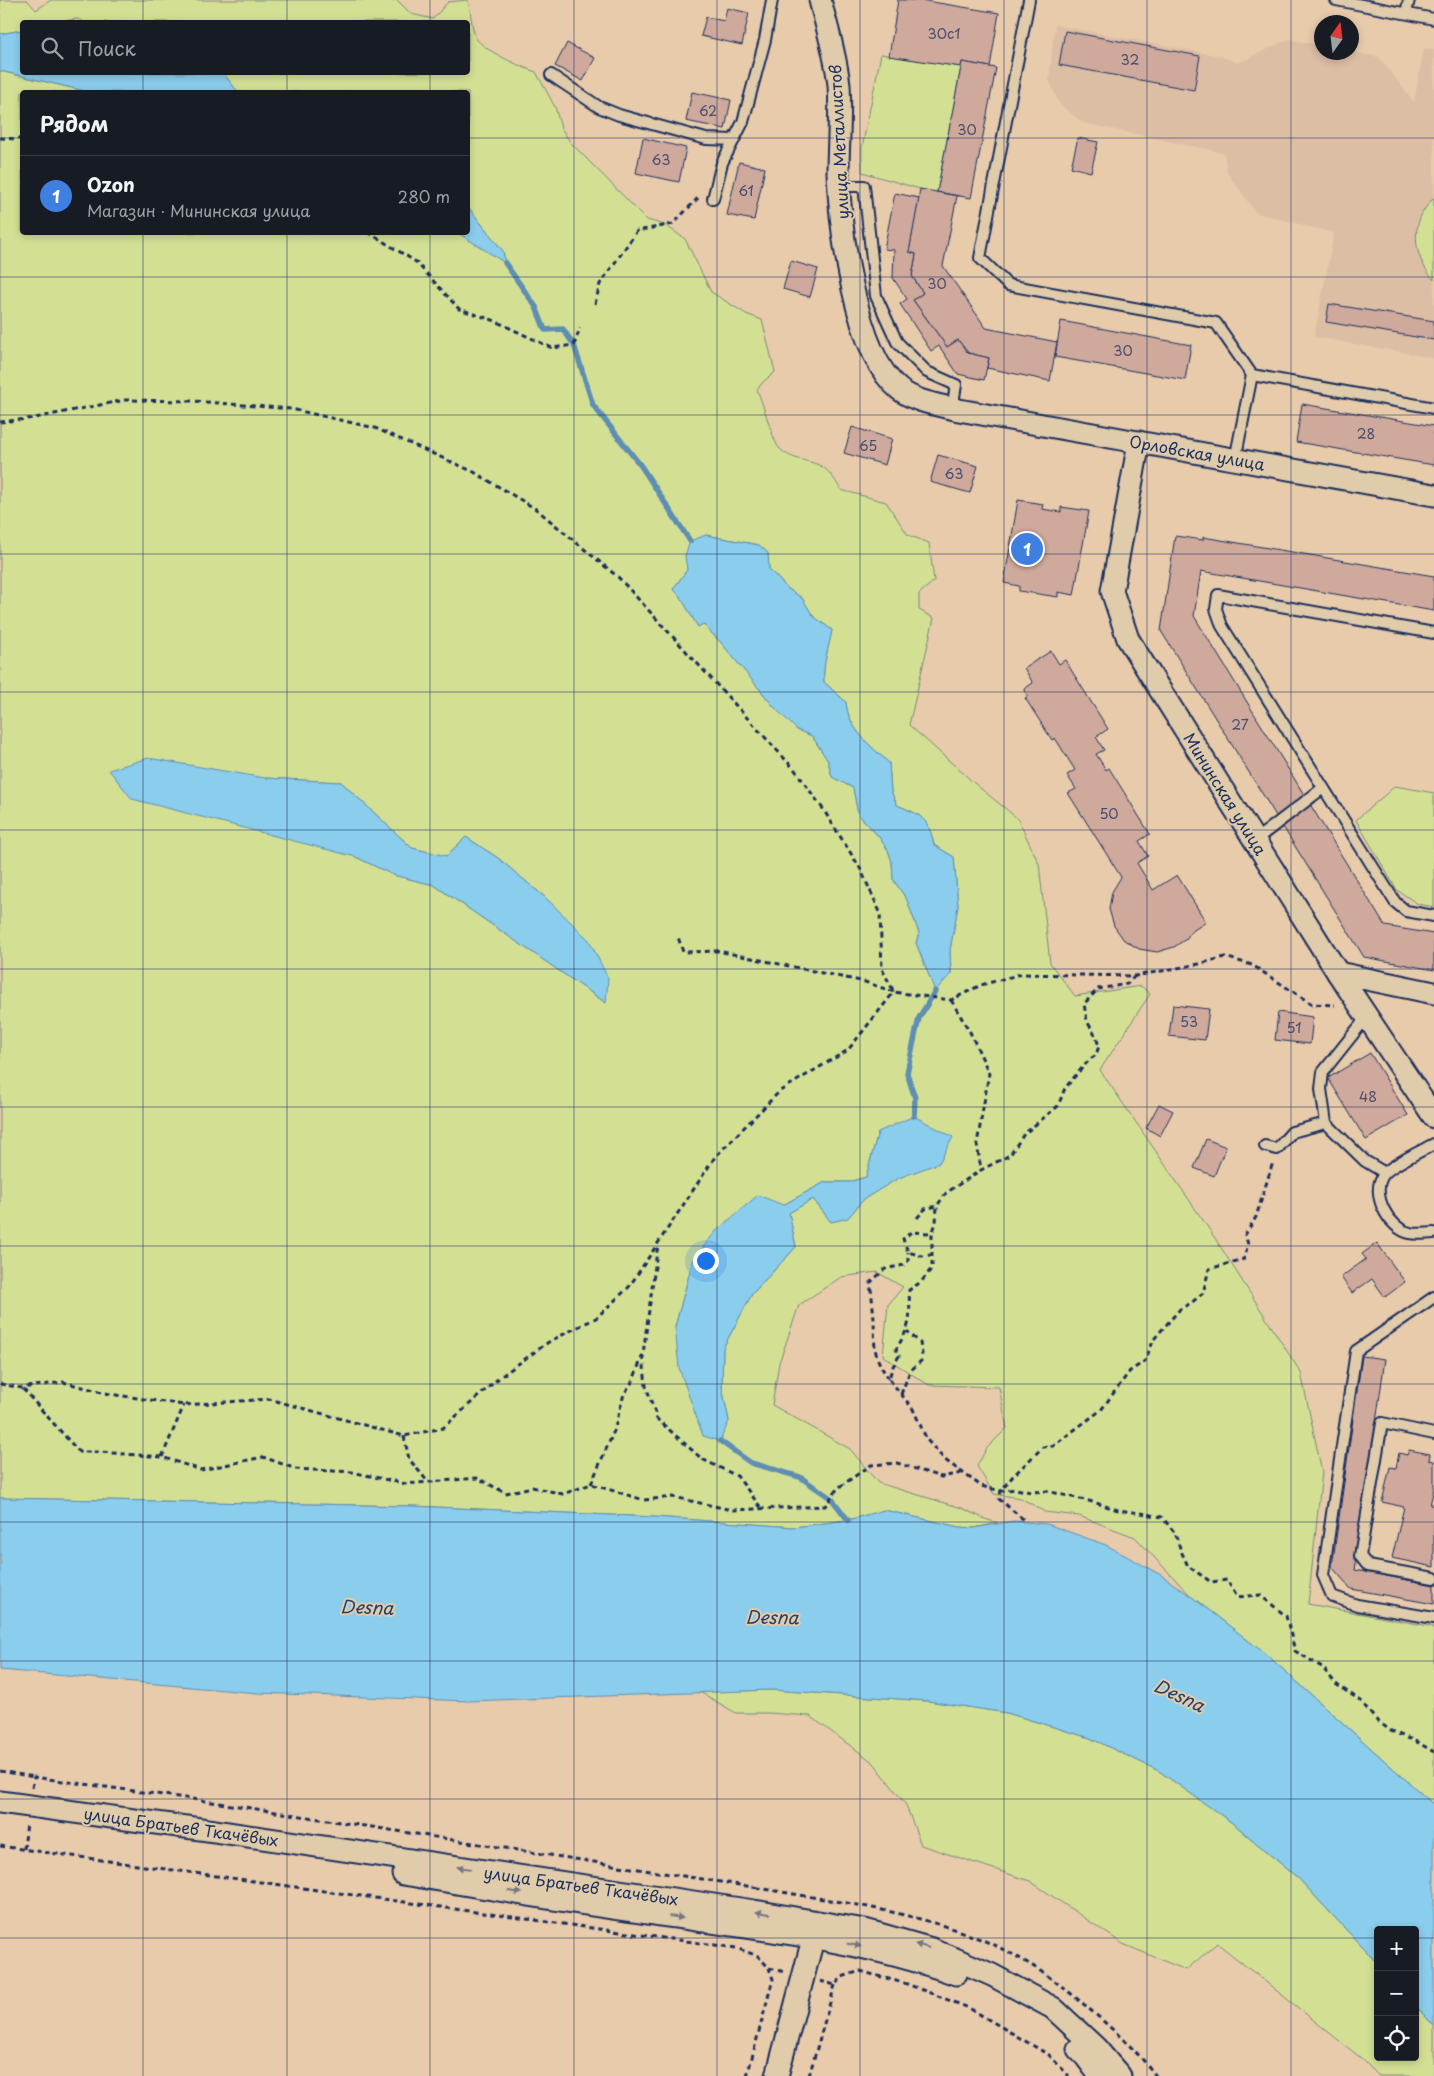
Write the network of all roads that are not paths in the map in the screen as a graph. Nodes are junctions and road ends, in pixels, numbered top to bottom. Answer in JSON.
{"nodes":[{"id":1,"x":772,"y":0,"type":"edge"},
{"id":2,"x":820,"y":0,"type":"edge"},
{"id":3,"x":1029,"y":0,"type":"edge"},
{"id":4,"x":1336,"y":0,"type":"edge"},
{"id":5,"x":1409,"y":0,"type":"edge"},
{"id":6,"x":1406,"y":13,"type":"junction"},
{"id":7,"x":1434,"y":19,"type":"edge"},
{"id":8,"x":551,"y":75,"type":"dead end"},
{"id":9,"x":734,"y":140,"type":"junction"},
{"id":10,"x":840,"y":186,"type":"junction"},
{"id":11,"x":713,"y":199,"type":"dead end"},
{"id":12,"x":1252,"y":375,"type":"junction"},
{"id":13,"x":1434,"y":408,"type":"edge"},
{"id":14,"x":956,"y":409,"type":"junction"},
{"id":15,"x":1138,"y":442,"type":"junction"},
{"id":16,"x":1235,"y":460,"type":"junction"},
{"id":17,"x":1434,"y":495,"type":"edge"},
{"id":18,"x":1434,"y":633,"type":"edge"},
{"id":19,"x":1323,"y":788,"type":"junction"},
{"id":20,"x":1254,"y":841,"type":"junction"},
{"id":21,"x":1434,"y":916,"type":"edge"},
{"id":22,"x":1338,"y":973,"type":"junction"},
{"id":23,"x":1434,"y":993,"type":"edge"},
{"id":24,"x":1363,"y":1012,"type":"junction"},
{"id":25,"x":1434,"y":1117,"type":"edge"},
{"id":26,"x":1326,"y":1123,"type":"junction"},
{"id":27,"x":1434,"y":1144,"type":"edge"},
{"id":28,"x":1265,"y":1146,"type":"dead end"},
{"id":29,"x":1385,"y":1173,"type":"junction"},
{"id":30,"x":1434,"y":1233,"type":"edge"},
{"id":31,"x":1434,"y":1297,"type":"edge"},
{"id":32,"x":1434,"y":1434,"type":"edge"},
{"id":33,"x":1434,"y":1578,"type":"edge"},
{"id":34,"x":1434,"y":1618,"type":"edge"},
{"id":35,"x":0,"y":1802,"type":"edge"},
{"id":36,"x":29,"y":1812,"type":"junction"},
{"id":37,"x":0,"y":1815,"type":"edge"},
{"id":38,"x":816,"y":1929,"type":"junction"},
{"id":39,"x":777,"y":2076,"type":"edge"},
{"id":40,"x":1100,"y":2076,"type":"edge"},
{"id":41,"x":1120,"y":2076,"type":"edge"}],
"edges":[{"from":1,"to":9,"type":"lane"},
{"from":2,"to":10,"type":"street","name":"улица Металлистов"},
{"from":3,"to":12,"type":"lane"},
{"from":4,"to":6,"type":"lane"},
{"from":5,"to":6,"type":"lane"},
{"from":6,"to":7,"type":"lane"},
{"from":8,"to":9,"type":"lane"},
{"from":9,"to":11,"type":"lane"},
{"from":10,"to":14,"type":"street","name":"улица Металлистов"},
{"from":10,"to":14,"type":"lane"},
{"from":12,"to":13,"type":"lane"},
{"from":12,"to":16,"type":"lane"},
{"from":14,"to":15,"type":"street","name":"Орловская улица"},
{"from":15,"to":16,"type":"street","name":"Орловская улица"},
{"from":15,"to":20,"type":"street","name":"Мининская улица"},
{"from":16,"to":17,"type":"street","name":"Орловская улица"},
{"from":18,"to":19,"type":"lane"},
{"from":19,"to":20,"type":"lane"},
{"from":19,"to":21,"type":"lane"},
{"from":20,"to":22,"type":"street","name":"Мининская улица"},
{"from":22,"to":23,"type":"street"},
{"from":22,"to":24,"type":"street","name":"Мининская улица"},
{"from":24,"to":25,"type":"street","name":"Мининская улица"},
{"from":24,"to":26,"type":"lane"},
{"from":26,"to":28,"type":"lane"},
{"from":26,"to":29,"type":"lane"},
{"from":27,"to":29,"type":"lane"},
{"from":29,"to":30,"type":"lane"},
{"from":31,"to":34,"type":"lane"},
{"from":32,"to":33,"type":"lane"},
{"from":35,"to":36,"type":"street","name":"улица Братьев Ткачёвых"},
{"from":36,"to":37,"type":"street","name":"улица Братьев Ткачёвых"},
{"from":36,"to":38,"type":"street","name":"улица Братьев Ткачёвых"},
{"from":38,"to":39,"type":"street"},
{"from":38,"to":40,"type":"street","name":"улица Братьев Ткачёвых","one_way":true},
{"from":41,"to":38,"type":"street","name":"улица Братьев Ткачёвых","one_way":true}]}
